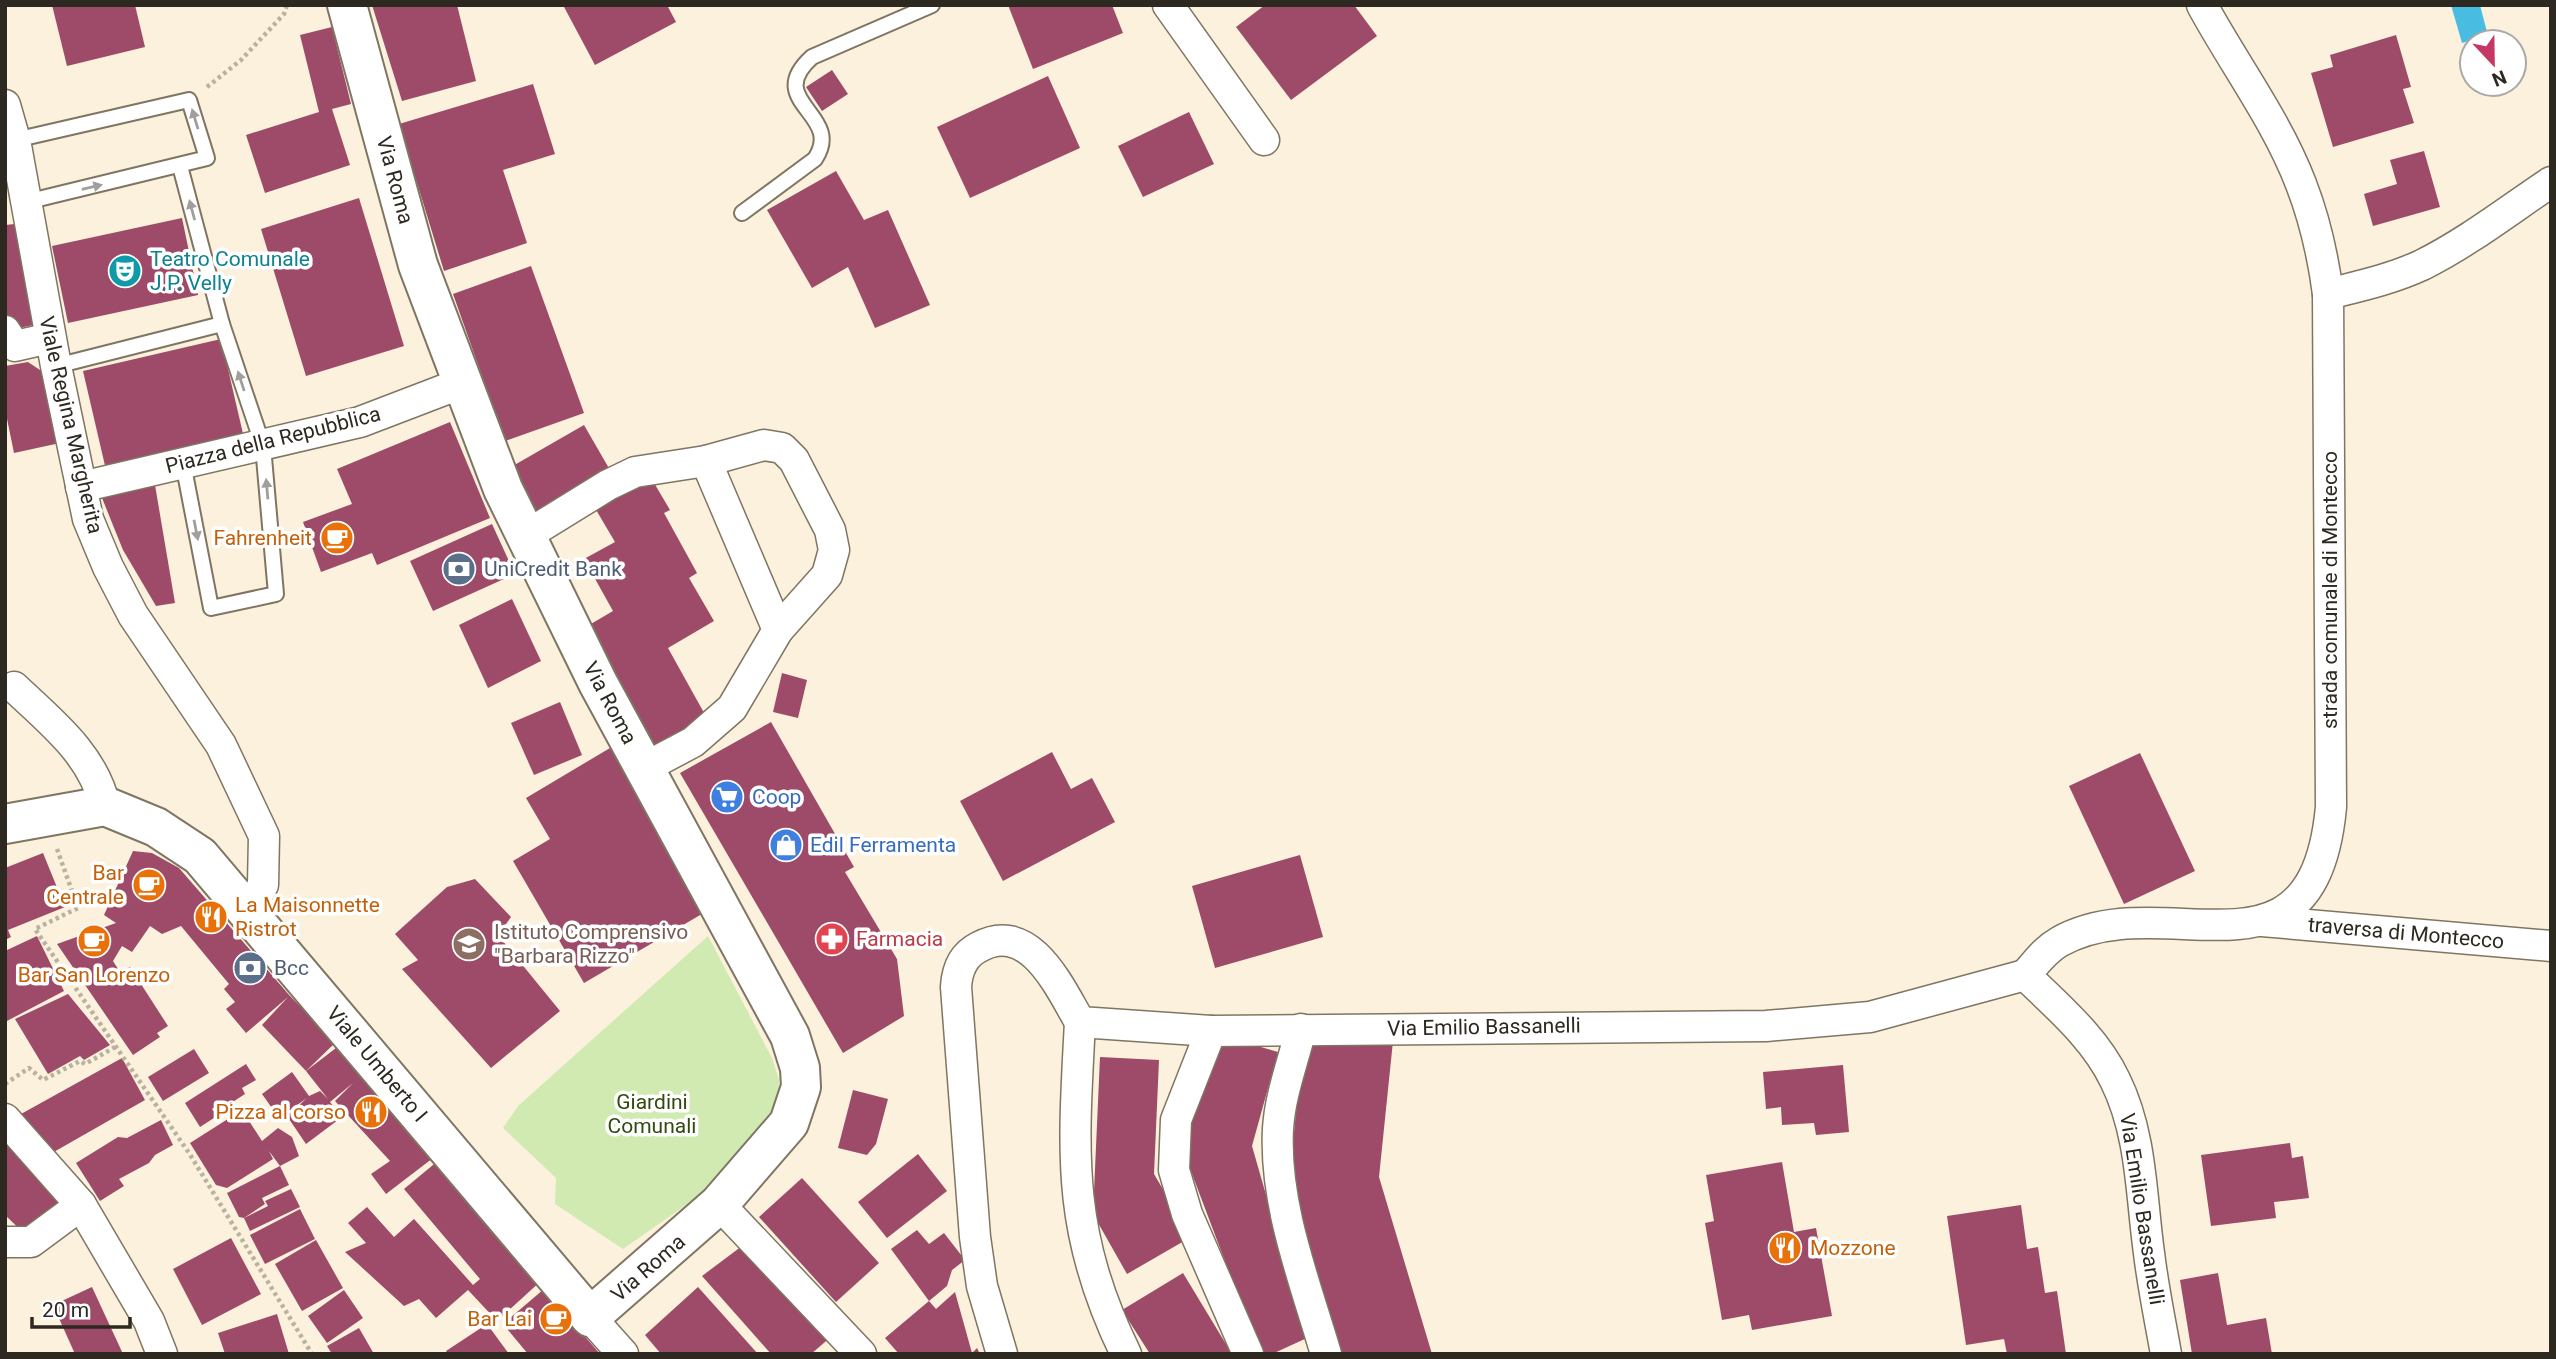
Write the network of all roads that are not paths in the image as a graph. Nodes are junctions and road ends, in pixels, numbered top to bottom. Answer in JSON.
{"nodes":[{"id":1,"x":347,"y":5,"type":"edge"},
{"id":2,"x":932,"y":5,"type":"edge"},
{"id":3,"x":1168,"y":5,"type":"edge"},
{"id":4,"x":2202,"y":5,"type":"edge"},
{"id":5,"x":5,"y":105,"type":"edge"},
{"id":6,"x":15,"y":140,"type":"junction"},
{"id":7,"x":1264,"y":140,"type":"dead end"},
{"id":8,"x":180,"y":166,"type":"junction"},
{"id":9,"x":2551,"y":182,"type":"edge"},
{"id":10,"x":26,"y":202,"type":"junction"},
{"id":11,"x":742,"y":213,"type":"dead end"},
{"id":12,"x":2328,"y":293,"type":"junction"},
{"id":13,"x":222,"y":324,"type":"junction"},
{"id":14,"x":5,"y":331,"type":"edge"},
{"id":15,"x":50,"y":338,"type":"junction"},
{"id":16,"x":56,"y":366,"type":"junction"},
{"id":17,"x":462,"y":383,"type":"junction"},
{"id":18,"x":262,"y":446,"type":"junction"},
{"id":19,"x":706,"y":461,"type":"junction"},
{"id":20,"x":183,"y":463,"type":"junction"},
{"id":21,"x":82,"y":487,"type":"junction"},
{"id":22,"x":527,"y":535,"type":"junction"},
{"id":23,"x":778,"y":630,"type":"junction"},
{"id":24,"x":14,"y":687,"type":"dead end"},
{"id":25,"x":644,"y":768,"type":"junction"},
{"id":26,"x":105,"y":806,"type":"junction"},
{"id":27,"x":5,"y":824,"type":"edge"},
{"id":28,"x":248,"y":910,"type":"junction"},
{"id":29,"x":2262,"y":920,"type":"junction"},
{"id":30,"x":2551,"y":946,"type":"edge"},
{"id":31,"x":2025,"y":975,"type":"junction"},
{"id":32,"x":1080,"y":1022,"type":"junction"},
{"id":33,"x":1301,"y":1029,"type":"junction"},
{"id":34,"x":1211,"y":1031,"type":"junction"},
{"id":35,"x":5,"y":1119,"type":"edge"},
{"id":36,"x":719,"y":1204,"type":"junction"},
{"id":37,"x":81,"y":1205,"type":"junction"},
{"id":38,"x":5,"y":1242,"type":"edge"},
{"id":39,"x":590,"y":1317,"type":"junction"},
{"id":40,"x":162,"y":1354,"type":"edge"},
{"id":41,"x":623,"y":1354,"type":"edge"},
{"id":42,"x":861,"y":1354,"type":"edge"},
{"id":43,"x":1002,"y":1354,"type":"edge"},
{"id":44,"x":1126,"y":1354,"type":"edge"},
{"id":45,"x":1248,"y":1354,"type":"edge"},
{"id":46,"x":1326,"y":1354,"type":"edge"},
{"id":47,"x":2166,"y":1354,"type":"edge"}],
"edges":[{"from":1,"to":17,"type":"street","name":"Via Roma"},
{"from":2,"to":11,"type":"lane"},
{"from":3,"to":7,"type":"street"},
{"from":4,"to":12,"type":"street","name":"strada comunale di Montecco"},
{"from":5,"to":6,"type":"street","name":"Viale Regina Margherita"},
{"from":8,"to":6,"type":"lane","one_way":true},
{"from":6,"to":10,"type":"street","name":"Viale Regina Margherita"},
{"from":10,"to":8,"type":"lane","one_way":true},
{"from":13,"to":8,"type":"lane","one_way":true},
{"from":9,"to":12,"type":"street"},
{"from":10,"to":15,"type":"street","name":"Viale Regina Margherita"},
{"from":12,"to":29,"type":"street","name":"strada comunale di Montecco"},
{"from":13,"to":16,"type":"lane"},
{"from":18,"to":13,"type":"lane","one_way":true},
{"from":14,"to":15,"type":"street"},
{"from":15,"to":16,"type":"street","name":"Viale Regina Margherita"},
{"from":16,"to":21,"type":"street","name":"Viale Regina Margherita"},
{"from":17,"to":18,"type":"street","name":"Piazza della Repubblica"},
{"from":17,"to":22,"type":"street","name":"Via Roma"},
{"from":18,"to":20,"type":"street","name":"Piazza della Repubblica"},
{"from":20,"to":18,"type":"lane","one_way":true},
{"from":19,"to":22,"type":"street"},
{"from":19,"to":23,"type":"street"},
{"from":19,"to":23,"type":"street"},
{"from":20,"to":21,"type":"street","name":"Piazza della Repubblica"},
{"from":21,"to":28,"type":"street","name":"Viale Regina Margherita"},
{"from":22,"to":25,"type":"street","name":"Via Roma"},
{"from":23,"to":25,"type":"street"},
{"from":24,"to":26,"type":"street"},
{"from":25,"to":36,"type":"street","name":"Via Roma"},
{"from":26,"to":27,"type":"street"},
{"from":26,"to":28,"type":"street","name":"Viale Umberto I"},
{"from":28,"to":39,"type":"street","name":"Viale Umberto I"},
{"from":29,"to":30,"type":"street","name":"traversa di Montecco"},
{"from":29,"to":31,"type":"street","name":"strada comunale di Montecco"},
{"from":31,"to":33,"type":"street","name":"Via Emilio Bassanelli"},
{"from":31,"to":47,"type":"street","name":"Via Emilio Bassanelli"},
{"from":32,"to":34,"type":"street","name":"Via Emilio Bassanelli"},
{"from":32,"to":43,"type":"street"},
{"from":32,"to":44,"type":"street"},
{"from":33,"to":34,"type":"street","name":"Via Emilio Bassanelli"},
{"from":33,"to":46,"type":"street"},
{"from":34,"to":45,"type":"street"},
{"from":35,"to":37,"type":"street"},
{"from":36,"to":39,"type":"street","name":"Via Roma"},
{"from":36,"to":42,"type":"street"},
{"from":37,"to":38,"type":"street"},
{"from":37,"to":40,"type":"street"},
{"from":39,"to":41,"type":"street","name":"Viale Umberto I"}]}
